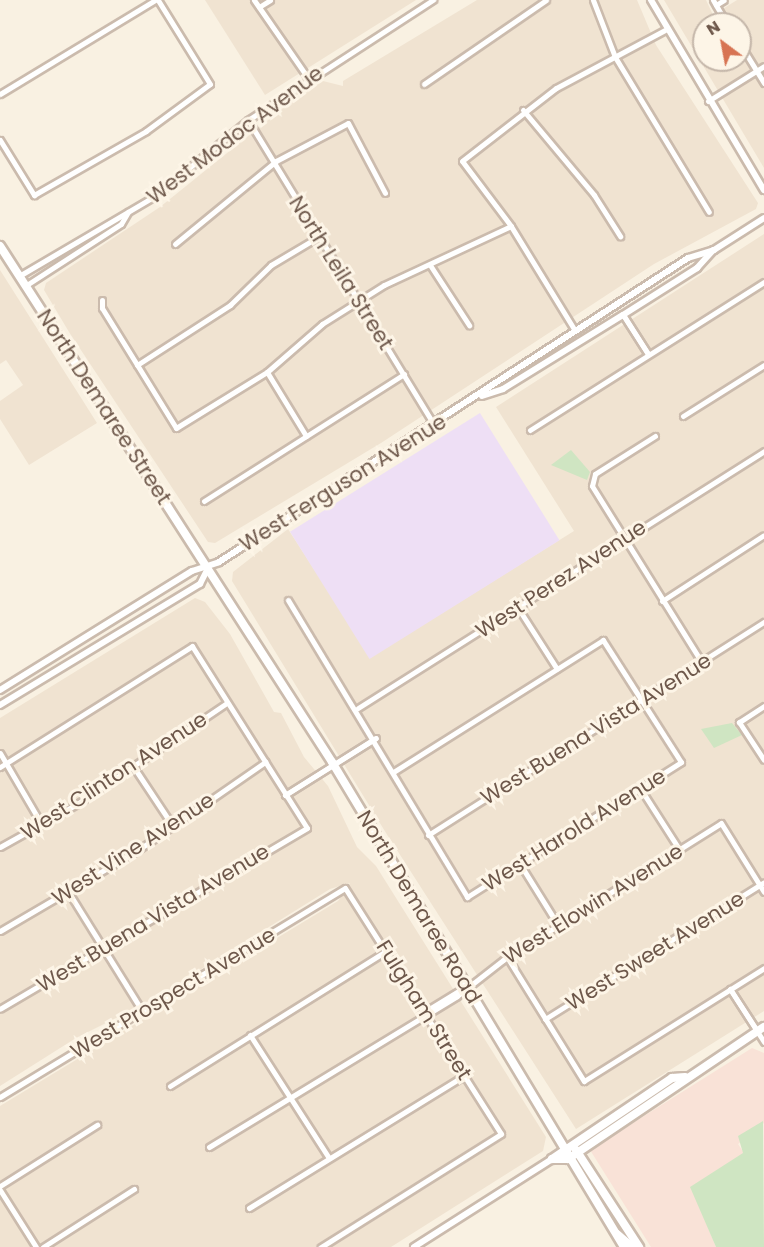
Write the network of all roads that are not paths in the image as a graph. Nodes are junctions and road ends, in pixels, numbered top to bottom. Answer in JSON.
{"nodes":[{"id":1,"x":156,"y":0,"type":"edge"},
{"id":2,"x":254,"y":0,"type":"edge"},
{"id":3,"x":270,"y":0,"type":"edge"},
{"id":4,"x":433,"y":0,"type":"edge"},
{"id":5,"x":546,"y":0,"type":"edge"},
{"id":6,"x":593,"y":0,"type":"edge"},
{"id":7,"x":651,"y":0,"type":"edge"},
{"id":8,"x":724,"y":0,"type":"edge"},
{"id":9,"x":715,"y":3,"type":"edge"},
{"id":10,"x":259,"y":7,"type":"junction"},
{"id":11,"x":665,"y":30,"type":"junction"},
{"id":12,"x":615,"y":57,"type":"junction"},
{"id":13,"x":752,"y":64,"type":"edge"},
{"id":14,"x":764,"y":66,"type":"edge"},
{"id":15,"x":756,"y":70,"type":"junction"},
{"id":16,"x":308,"y":78,"type":"junction"},
{"id":17,"x":764,"y":83,"type":"edge"},
{"id":18,"x":424,"y":84,"type":"dead end"},
{"id":19,"x":0,"y":94,"type":"edge"},
{"id":20,"x":708,"y":101,"type":"junction"},
{"id":21,"x":524,"y":110,"type":"junction"},
{"id":22,"x":248,"y":120,"type":"junction"},
{"id":23,"x":0,"y":140,"type":"edge"},
{"id":24,"x":276,"y":161,"type":"junction"},
{"id":25,"x":764,"y":190,"type":"edge"},
{"id":26,"x":385,"y":193,"type":"dead end"},
{"id":27,"x":128,"y":212,"type":"junction"},
{"id":28,"x":709,"y":212,"type":"dead end"},
{"id":29,"x":764,"y":218,"type":"edge"},
{"id":30,"x":511,"y":226,"type":"junction"},
{"id":31,"x":620,"y":236,"type":"dead end"},
{"id":32,"x":318,"y":237,"type":"junction"},
{"id":33,"x":175,"y":244,"type":"dead end"},
{"id":34,"x":0,"y":246,"type":"edge"},
{"id":35,"x":714,"y":250,"type":"junction"},
{"id":36,"x":430,"y":265,"type":"junction"},
{"id":37,"x":19,"y":276,"type":"junction"},
{"id":38,"x":764,"y":281,"type":"edge"},
{"id":39,"x":26,"y":286,"type":"junction"},
{"id":40,"x":102,"y":300,"type":"dead end"},
{"id":41,"x":358,"y":301,"type":"junction"},
{"id":42,"x":623,"y":315,"type":"junction"},
{"id":43,"x":469,"y":325,"type":"dead end"},
{"id":44,"x":574,"y":329,"type":"junction"},
{"id":45,"x":648,"y":354,"type":"junction"},
{"id":46,"x":137,"y":365,"type":"junction"},
{"id":47,"x":764,"y":366,"type":"edge"},
{"id":48,"x":267,"y":372,"type":"junction"},
{"id":49,"x":404,"y":374,"type":"junction"},
{"id":50,"x":478,"y":398,"type":"junction"},
{"id":51,"x":683,"y":416,"type":"dead end"},
{"id":52,"x":434,"y":425,"type":"junction"},
{"id":53,"x":530,"y":430,"type":"dead end"},
{"id":54,"x":306,"y":436,"type":"junction"},
{"id":55,"x":655,"y":436,"type":"dead end"},
{"id":56,"x":764,"y":451,"type":"edge"},
{"id":57,"x":204,"y":501,"type":"dead end"},
{"id":58,"x":764,"y":535,"type":"edge"},
{"id":59,"x":625,"y":538,"type":"junction"},
{"id":60,"x":208,"y":568,"type":"junction"},
{"id":61,"x":288,"y":600,"type":"dead end"},
{"id":62,"x":662,"y":601,"type":"junction"},
{"id":63,"x":518,"y":608,"type":"junction"},
{"id":64,"x":764,"y":622,"type":"edge"},
{"id":65,"x":701,"y":661,"type":"junction"},
{"id":66,"x":557,"y":669,"type":"junction"},
{"id":67,"x":0,"y":690,"type":"edge"},
{"id":68,"x":642,"y":701,"type":"junction"},
{"id":69,"x":227,"y":704,"type":"junction"},
{"id":70,"x":0,"y":705,"type":"edge"},
{"id":71,"x":764,"y":706,"type":"edge"},
{"id":72,"x":358,"y":708,"type":"junction"},
{"id":73,"x":376,"y":738,"type":"junction"},
{"id":74,"x":0,"y":753,"type":"edge"},
{"id":75,"x":764,"y":760,"type":"edge"},
{"id":76,"x":265,"y":762,"type":"junction"},
{"id":77,"x":1,"y":765,"type":"edge"},
{"id":78,"x":133,"y":765,"type":"junction"},
{"id":79,"x":334,"y":765,"type":"junction"},
{"id":80,"x":393,"y":772,"type":"junction"},
{"id":81,"x":640,"y":788,"type":"junction"},
{"id":82,"x":285,"y":795,"type":"junction"},
{"id":83,"x":42,"y":825,"type":"junction"},
{"id":84,"x":172,"y":825,"type":"junction"},
{"id":85,"x":428,"y":835,"type":"junction"},
{"id":86,"x":0,"y":847,"type":"edge"},
{"id":87,"x":679,"y":849,"type":"junction"},
{"id":88,"x":520,"y":864,"type":"junction"},
{"id":89,"x":762,"y":883,"type":"edge"},
{"id":90,"x":345,"y":888,"type":"joint"},
{"id":91,"x":764,"y":892,"type":"edge"},
{"id":92,"x":69,"y":893,"type":"junction"},
{"id":93,"x":558,"y":925,"type":"junction"},
{"id":94,"x":0,"y":931,"type":"edge"},
{"id":95,"x":104,"y":950,"type":"junction"},
{"id":96,"x":386,"y":951,"type":"junction"},
{"id":97,"x":507,"y":957,"type":"junction"},
{"id":98,"x":764,"y":968,"type":"edge"},
{"id":99,"x":467,"y":986,"type":"junction"},
{"id":100,"x":730,"y":989,"type":"junction"},
{"id":101,"x":0,"y":1009,"type":"edge"},
{"id":102,"x":425,"y":1012,"type":"junction"},
{"id":103,"x":144,"y":1014,"type":"junction"},
{"id":104,"x":545,"y":1019,"type":"junction"},
{"id":105,"x":760,"y":1029,"type":"edge"},
{"id":106,"x":250,"y":1035,"type":"junction"},
{"id":107,"x":764,"y":1042,"type":"edge"},
{"id":108,"x":465,"y":1075,"type":"junction"},
{"id":109,"x":685,"y":1077,"type":"junction"},
{"id":110,"x":170,"y":1086,"type":"dead end"},
{"id":111,"x":0,"y":1097,"type":"edge"},
{"id":112,"x":289,"y":1097,"type":"junction"},
{"id":113,"x":97,"y":1125,"type":"dead end"},
{"id":114,"x":566,"y":1145,"type":"junction"},
{"id":115,"x":209,"y":1147,"type":"dead end"},
{"id":116,"x":578,"y":1152,"type":"junction"},
{"id":117,"x":329,"y":1158,"type":"junction"},
{"id":118,"x":552,"y":1159,"type":"junction"},
{"id":119,"x":568,"y":1159,"type":"junction"},
{"id":120,"x":0,"y":1188,"type":"edge"},
{"id":121,"x":134,"y":1189,"type":"dead end"},
{"id":122,"x":249,"y":1208,"type":"dead end"},
{"id":123,"x":615,"y":1233,"type":"junction"},
{"id":124,"x":36,"y":1247,"type":"edge"},
{"id":125,"x":44,"y":1247,"type":"edge"},
{"id":126,"x":321,"y":1247,"type":"edge"},
{"id":127,"x":414,"y":1247,"type":"edge"},
{"id":128,"x":624,"y":1247,"type":"edge"},
{"id":129,"x":632,"y":1247,"type":"edge"},
{"id":130,"x":639,"y":1247,"type":"edge"}],
"edges":[{"from":1,"to":19,"type":"street"},
{"from":1,"to":23,"type":"street"},
{"from":2,"to":10,"type":"street"},
{"from":3,"to":10,"type":"street"},
{"from":4,"to":16,"type":"street","name":"West Modoc Avenue"},
{"from":5,"to":18,"type":"street"},
{"from":6,"to":12,"type":"street"},
{"from":7,"to":11,"type":"street"},
{"from":8,"to":9,"type":"street"},
{"from":10,"to":16,"type":"street"},
{"from":11,"to":12,"type":"street"},
{"from":11,"to":20,"type":"street"},
{"from":12,"to":21,"type":"street"},
{"from":12,"to":28,"type":"street"},
{"from":13,"to":15,"type":"street"},
{"from":14,"to":15,"type":"street"},
{"from":15,"to":17,"type":"street"},
{"from":15,"to":20,"type":"street"},
{"from":16,"to":22,"type":"street","name":"West Modoc Avenue"},
{"from":20,"to":25,"type":"street"},
{"from":21,"to":30,"type":"street"},
{"from":21,"to":31,"type":"street"},
{"from":22,"to":24,"type":"street","name":"North Leila Street"},
{"from":22,"to":27,"type":"street","name":"West Modoc Avenue"},
{"from":24,"to":26,"type":"street"},
{"from":24,"to":32,"type":"street","name":"North Leila Street"},
{"from":24,"to":33,"type":"street"},
{"from":27,"to":37,"type":"street","name":"West Modoc Avenue"},
{"from":27,"to":39,"type":"street","name":"West Modoc Avenue"},
{"from":29,"to":35,"type":"street","name":"West Ferguson Avenue"},
{"from":30,"to":36,"type":"street"},
{"from":30,"to":44,"type":"street"},
{"from":32,"to":41,"type":"street","name":"North Leila Street"},
{"from":32,"to":46,"type":"street"},
{"from":34,"to":37,"type":"main road","name":"North Demaree Street"},
{"from":35,"to":42,"type":"street","name":"West Ferguson Avenue"},
{"from":35,"to":44,"type":"street","name":"West Ferguson Avenue"},
{"from":36,"to":41,"type":"street"},
{"from":36,"to":43,"type":"street"},
{"from":37,"to":39,"type":"main road","name":"North Demaree Street"},
{"from":38,"to":45,"type":"street"},
{"from":39,"to":60,"type":"main road","name":"North Demaree Street"},
{"from":40,"to":46,"type":"street"},
{"from":41,"to":48,"type":"street"},
{"from":41,"to":49,"type":"street","name":"North Leila Street"},
{"from":42,"to":45,"type":"street"},
{"from":42,"to":50,"type":"street","name":"West Ferguson Avenue"},
{"from":44,"to":50,"type":"street","name":"West Ferguson Avenue"},
{"from":45,"to":53,"type":"street"},
{"from":46,"to":48,"type":"street"},
{"from":47,"to":51,"type":"street"},
{"from":48,"to":54,"type":"street"},
{"from":49,"to":52,"type":"street","name":"North Leila Street"},
{"from":49,"to":54,"type":"street"},
{"from":50,"to":52,"type":"street","name":"West Ferguson Avenue"},
{"from":52,"to":60,"type":"street","name":"West Ferguson Avenue"},
{"from":54,"to":57,"type":"street"},
{"from":55,"to":59,"type":"street"},
{"from":56,"to":59,"type":"street","name":"West Perez Avenue"},
{"from":58,"to":62,"type":"street"},
{"from":59,"to":62,"type":"street"},
{"from":59,"to":63,"type":"street","name":"West Perez Avenue"},
{"from":60,"to":67,"type":"street","name":"West Ferguson Avenue"},
{"from":60,"to":70,"type":"street","name":"West Ferguson Avenue"},
{"from":60,"to":79,"type":"main road","name":"North Demaree Road"},
{"from":61,"to":72,"type":"street"},
{"from":62,"to":65,"type":"street"},
{"from":63,"to":66,"type":"street"},
{"from":63,"to":72,"type":"street","name":"West Perez Avenue"},
{"from":64,"to":65,"type":"street","name":"West Buena Vista Avenue"},
{"from":65,"to":68,"type":"street","name":"West Buena Vista Avenue"},
{"from":66,"to":68,"type":"street"},
{"from":66,"to":80,"type":"street"},
{"from":68,"to":81,"type":"street","name":"West Harold Avenue"},
{"from":68,"to":85,"type":"street","name":"West Buena Vista Avenue"},
{"from":69,"to":76,"type":"street"},
{"from":69,"to":77,"type":"street"},
{"from":69,"to":78,"type":"street","name":"West Clinton Avenue"},
{"from":71,"to":75,"type":"street"},
{"from":72,"to":73,"type":"street"},
{"from":73,"to":79,"type":"street"},
{"from":73,"to":80,"type":"street"},
{"from":74,"to":77,"type":"street"},
{"from":76,"to":82,"type":"street"},
{"from":76,"to":84,"type":"street","name":"West Vine Avenue"},
{"from":77,"to":83,"type":"street"},
{"from":78,"to":83,"type":"street","name":"West Clinton Avenue"},
{"from":78,"to":84,"type":"street"},
{"from":79,"to":82,"type":"street"},
{"from":79,"to":99,"type":"main road","name":"North Demaree Road"},
{"from":80,"to":85,"type":"street"},
{"from":81,"to":87,"type":"street"},
{"from":81,"to":88,"type":"street","name":"West Harold Avenue"},
{"from":82,"to":95,"type":"street","name":"West Buena Vista Avenue"},
{"from":83,"to":86,"type":"street","name":"West Clinton Avenue"},
{"from":84,"to":92,"type":"street","name":"West Vine Avenue"},
{"from":85,"to":88,"type":"street","name":"West Harold Avenue"},
{"from":87,"to":89,"type":"street","name":"West Elowin Avenue"},
{"from":87,"to":93,"type":"street","name":"West Elowin Avenue"},
{"from":88,"to":93,"type":"street"},
{"from":89,"to":91,"type":"street"},
{"from":89,"to":104,"type":"street","name":"West Sweet Avenue"},
{"from":90,"to":96,"type":"street","name":"Fulgham Street"},
{"from":90,"to":103,"type":"street","name":"West Prospect Avenue"},
{"from":92,"to":94,"type":"street","name":"West Vine Avenue"},
{"from":92,"to":95,"type":"street"},
{"from":93,"to":97,"type":"street","name":"West Elowin Avenue"},
{"from":95,"to":101,"type":"street","name":"West Buena Vista Avenue"},
{"from":95,"to":103,"type":"street"},
{"from":96,"to":102,"type":"street","name":"Fulgham Street"},
{"from":96,"to":106,"type":"street"},
{"from":97,"to":99,"type":"street","name":"West Elowin Avenue"},
{"from":97,"to":104,"type":"street"},
{"from":98,"to":100,"type":"street"},
{"from":99,"to":102,"type":"street","name":"West Elowin Avenue"},
{"from":99,"to":114,"type":"main road","name":"North Demaree Road"},
{"from":100,"to":104,"type":"street"},
{"from":100,"to":105,"type":"street"},
{"from":102,"to":108,"type":"street","name":"Fulgham Street"},
{"from":102,"to":112,"type":"street","name":"West Elowin Avenue"},
{"from":103,"to":111,"type":"street","name":"West Prospect Avenue"},
{"from":105,"to":107,"type":"street"},
{"from":105,"to":109,"type":"main road"},
{"from":106,"to":110,"type":"street"},
{"from":106,"to":112,"type":"street"},
{"from":108,"to":117,"type":"street"},
{"from":108,"to":126,"type":"street","name":"Fulgham Street"},
{"from":109,"to":114,"type":"main road"},
{"from":109,"to":116,"type":"main road"},
{"from":112,"to":115,"type":"street","name":"West Elowin Avenue"},
{"from":112,"to":117,"type":"street"},
{"from":113,"to":120,"type":"street"},
{"from":114,"to":116,"type":"main road"},
{"from":114,"to":118,"type":"main road"},
{"from":114,"to":119,"type":"main road","name":"North Demaree Road"},
{"from":116,"to":119,"type":"main road"},
{"from":116,"to":130,"type":"main road"},
{"from":117,"to":122,"type":"street"},
{"from":118,"to":119,"type":"main road"},
{"from":118,"to":127,"type":"street"},
{"from":119,"to":123,"type":"main road","name":"North Demaree Road"},
{"from":120,"to":124,"type":"street"},
{"from":121,"to":125,"type":"street"},
{"from":123,"to":128,"type":"main road","name":"North Demaree Road"},
{"from":123,"to":129,"type":"main road"}]}
